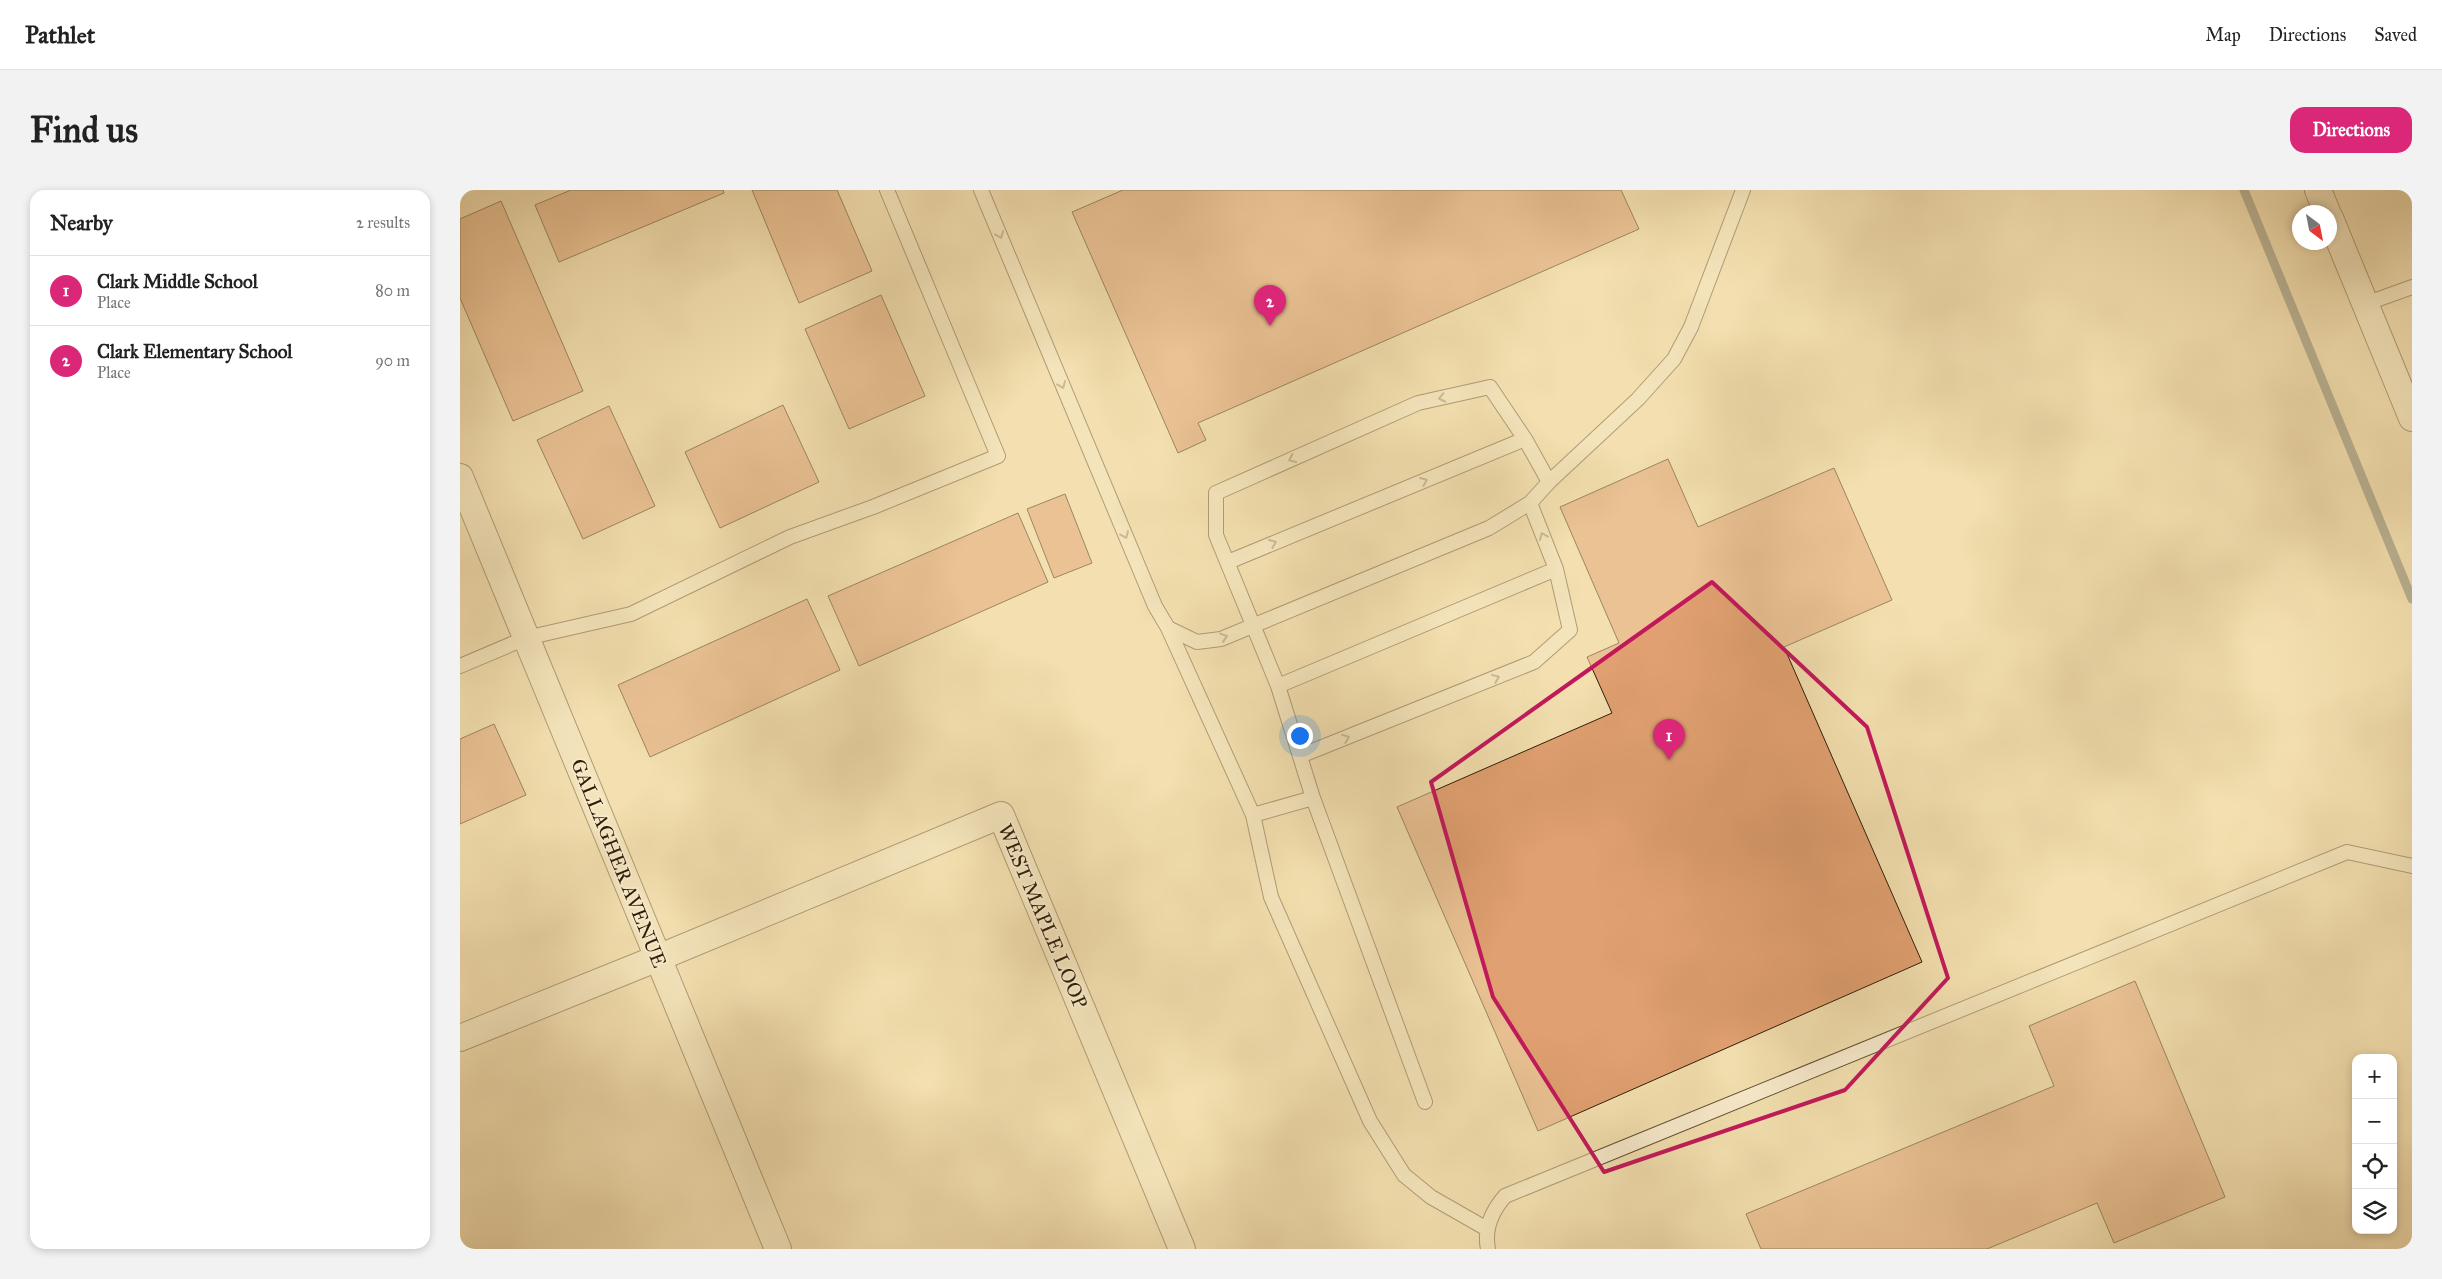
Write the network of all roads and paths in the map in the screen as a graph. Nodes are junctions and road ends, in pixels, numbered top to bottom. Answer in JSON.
{"nodes":[{"id":1,"x":887,"y":190,"type":"edge"},
{"id":2,"x":981,"y":190,"type":"edge"},
{"id":3,"x":1744,"y":190,"type":"edge"},
{"id":4,"x":2318,"y":190,"type":"edge"},
{"id":5,"x":2324,"y":205,"type":"edge"},
{"id":6,"x":2337,"y":235,"type":"edge"},
{"id":7,"x":2412,"y":287,"type":"edge"},
{"id":8,"x":2365,"y":304,"type":"junction"},
{"id":9,"x":2412,"y":418,"type":"edge"},
{"id":10,"x":1525,"y":439,"type":"junction"},
{"id":11,"x":460,"y":477,"type":"edge"},
{"id":12,"x":1549,"y":482,"type":"junction"},
{"id":13,"x":1530,"y":503,"type":"junction"},
{"id":14,"x":1228,"y":562,"type":"junction"},
{"id":15,"x":1556,"y":569,"type":"junction"},
{"id":16,"x":1253,"y":626,"type":"junction"},
{"id":17,"x":1168,"y":628,"type":"junction"},
{"id":18,"x":526,"y":638,"type":"junction"},
{"id":19,"x":460,"y":666,"type":"edge"},
{"id":20,"x":1278,"y":686,"type":"junction"},
{"id":21,"x":1300,"y":756,"type":"junction"},
{"id":22,"x":1314,"y":798,"type":"junction"},
{"id":23,"x":1253,"y":814,"type":"junction"},
{"id":24,"x":2412,"y":866,"type":"edge"},
{"id":25,"x":658,"y":958,"type":"junction"},
{"id":26,"x":460,"y":1038,"type":"edge"},
{"id":27,"x":1425,"y":1102,"type":"dead end"},
{"id":28,"x":1487,"y":1228,"type":"junction"},
{"id":29,"x":778,"y":1249,"type":"edge"},
{"id":30,"x":1182,"y":1249,"type":"edge"},
{"id":31,"x":1488,"y":1249,"type":"edge"}],
"edges":[{"from":1,"to":18,"type":"lane"},
{"from":2,"to":17,"type":"lane","one_way":true},
{"from":3,"to":12,"type":"lane"},
{"from":4,"to":5,"type":"street"},
{"from":6,"to":8,"type":"street"},
{"from":7,"to":8,"type":"lane"},
{"from":8,"to":9,"type":"street"},
{"from":10,"to":12,"type":"lane"},
{"from":14,"to":10,"type":"lane","one_way":true},
{"from":10,"to":14,"type":"lane","one_way":true},
{"from":11,"to":18,"type":"street","name":"GALLAGHER AVENUE"},
{"from":12,"to":13,"type":"lane"},
{"from":15,"to":13,"type":"lane","one_way":true},
{"from":13,"to":16,"type":"lane"},
{"from":14,"to":16,"type":"lane"},
{"from":15,"to":20,"type":"lane"},
{"from":21,"to":15,"type":"lane","one_way":true},
{"from":17,"to":16,"type":"lane","one_way":true},
{"from":16,"to":20,"type":"lane"},
{"from":17,"to":23,"type":"lane"},
{"from":18,"to":19,"type":"lane"},
{"from":18,"to":25,"type":"street","name":"GALLAGHER AVENUE"},
{"from":20,"to":21,"type":"lane"},
{"from":21,"to":22,"type":"lane"},
{"from":22,"to":23,"type":"lane"},
{"from":22,"to":27,"type":"lane"},
{"from":23,"to":28,"type":"lane"},
{"from":24,"to":28,"type":"lane"},
{"from":25,"to":26,"type":"street"},
{"from":25,"to":29,"type":"street","name":"GALLAGHER AVENUE"},
{"from":25,"to":30,"type":"street","name":"WEST MAPLE LOOP"},
{"from":28,"to":31,"type":"lane"}]}
